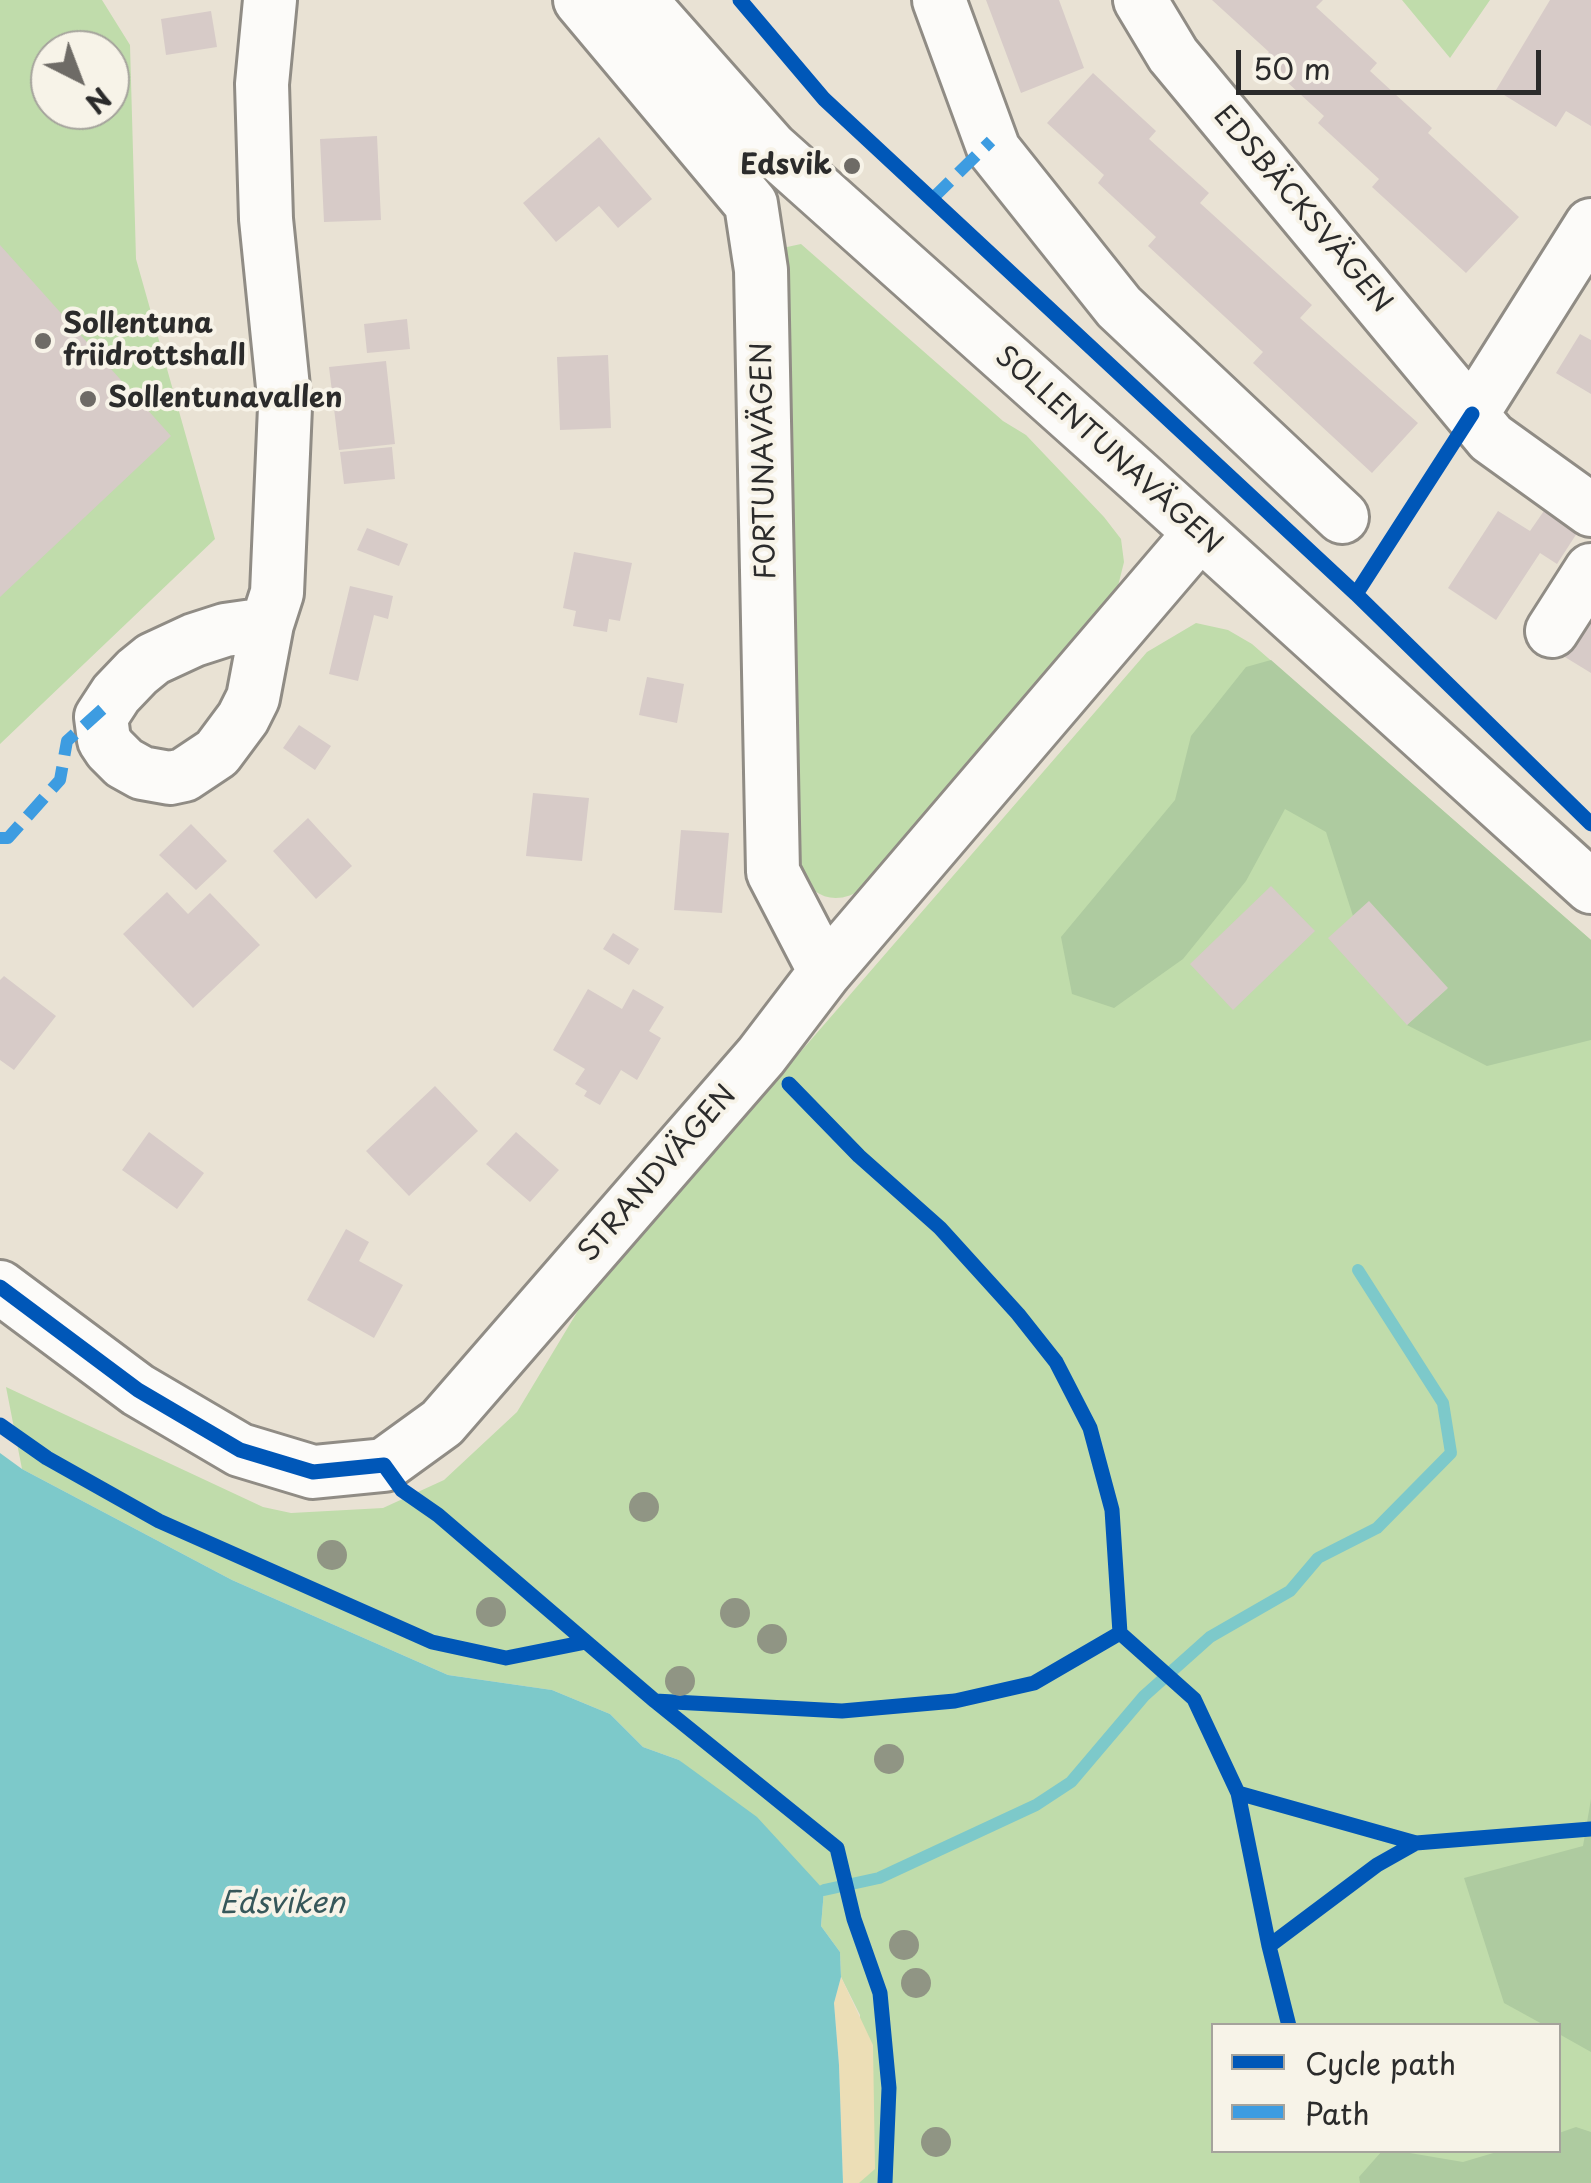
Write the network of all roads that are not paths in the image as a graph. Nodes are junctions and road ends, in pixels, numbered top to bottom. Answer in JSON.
{"nodes":[{"id":1,"x":270,"y":0,"type":"edge"},
{"id":2,"x":580,"y":0,"type":"edge"},
{"id":3,"x":640,"y":0,"type":"edge"},
{"id":4,"x":938,"y":0,"type":"edge"},
{"id":5,"x":1140,"y":0,"type":"edge"},
{"id":6,"x":1591,"y":225,"type":"edge"},
{"id":7,"x":1472,"y":414,"type":"junction"},
{"id":8,"x":1591,"y":510,"type":"edge"},
{"id":9,"x":1342,"y":517,"type":"dead end"},
{"id":10,"x":1200,"y":533,"type":"junction"},
{"id":11,"x":1591,"y":570,"type":"edge"},
{"id":12,"x":266,"y":624,"type":"dead end"},
{"id":13,"x":1552,"y":631,"type":"dead end"},
{"id":14,"x":1591,"y":887,"type":"edge"},
{"id":15,"x":825,"y":972,"type":"junction"},
{"id":16,"x":0,"y":1287,"type":"edge"}],
"edges":[{"from":1,"to":12,"type":"street"},
{"from":2,"to":15,"type":"street","name":"FORTUNAVÄGEN"},
{"from":3,"to":10,"type":"street","name":"SOLLENTUNAVÄGEN"},
{"from":4,"to":9,"type":"street"},
{"from":5,"to":7,"type":"street","name":"EDSBÄCKSVÄGEN"},
{"from":6,"to":7,"type":"street"},
{"from":7,"to":8,"type":"street","name":"EDSBÄCKSVÄGEN"},
{"from":10,"to":14,"type":"street","name":"SOLLENTUNAVÄGEN"},
{"from":10,"to":15,"type":"street","name":"STRANDVÄGEN"},
{"from":11,"to":13,"type":"street"},
{"from":15,"to":16,"type":"street","name":"STRANDVÄGEN"}]}
